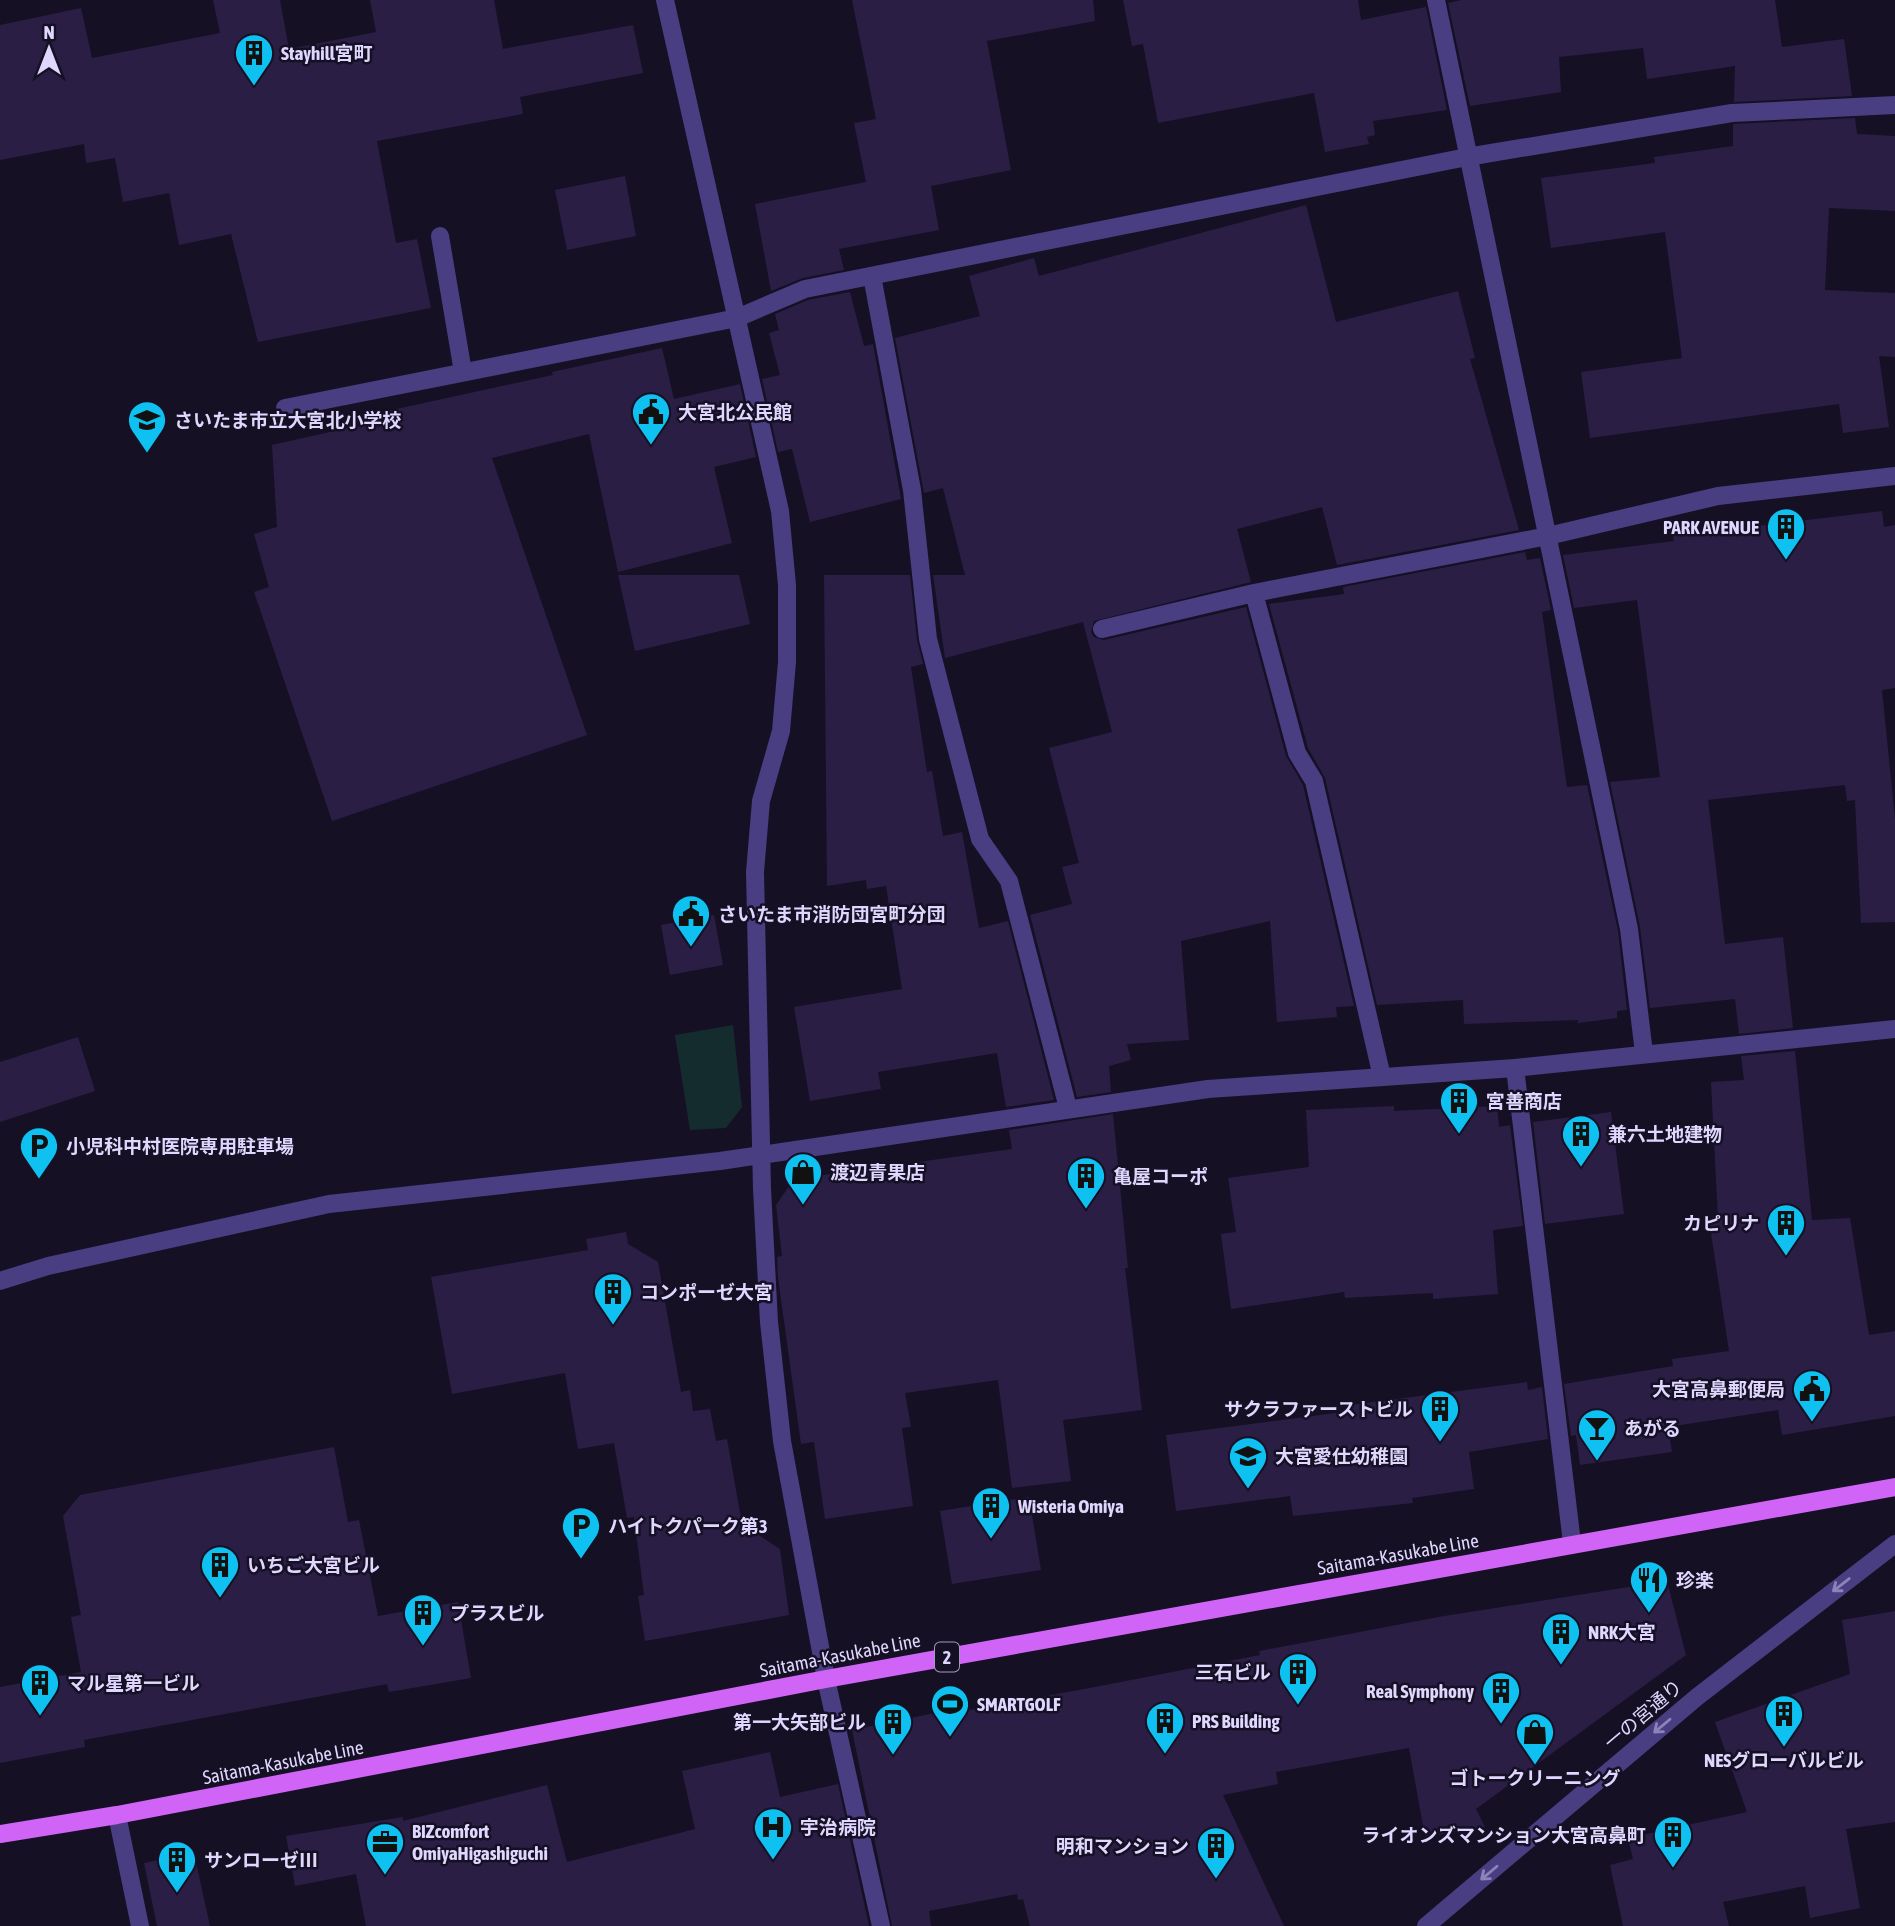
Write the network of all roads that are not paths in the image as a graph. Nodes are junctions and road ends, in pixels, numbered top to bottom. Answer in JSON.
{"nodes":[{"id":1,"x":666,"y":0,"type":"edge"},
{"id":2,"x":1436,"y":0,"type":"edge"},
{"id":3,"x":1895,"y":105,"type":"edge"},
{"id":4,"x":1468,"y":157,"type":"junction"},
{"id":5,"x":440,"y":236,"type":"dead end"},
{"id":6,"x":872,"y":276,"type":"junction"},
{"id":7,"x":737,"y":318,"type":"junction"},
{"id":8,"x":463,"y":372,"type":"junction"},
{"id":9,"x":285,"y":408,"type":"dead end"},
{"id":10,"x":1895,"y":476,"type":"edge"},
{"id":11,"x":1548,"y":536,"type":"junction"},
{"id":12,"x":1254,"y":593,"type":"junction"},
{"id":13,"x":1102,"y":628,"type":"dead end"},
{"id":14,"x":1895,"y":1029,"type":"edge"},
{"id":15,"x":1644,"y":1053,"type":"junction"},
{"id":16,"x":1515,"y":1068,"type":"junction"},
{"id":17,"x":1382,"y":1077,"type":"junction"},
{"id":18,"x":1068,"y":1108,"type":"junction"},
{"id":19,"x":762,"y":1155,"type":"junction"},
{"id":20,"x":0,"y":1281,"type":"edge"},
{"id":21,"x":1895,"y":1487,"type":"edge"},
{"id":22,"x":1572,"y":1543,"type":"junction"},
{"id":23,"x":1895,"y":1544,"type":"edge"},
{"id":24,"x":826,"y":1679,"type":"junction"},
{"id":25,"x":117,"y":1815,"type":"junction"},
{"id":26,"x":0,"y":1834,"type":"edge"},
{"id":27,"x":140,"y":1926,"type":"edge"},
{"id":28,"x":881,"y":1926,"type":"edge"},
{"id":29,"x":1426,"y":1926,"type":"edge"}],
"edges":[{"from":1,"to":7,"type":"street"},
{"from":2,"to":4,"type":"street"},
{"from":3,"to":4,"type":"street"},
{"from":4,"to":6,"type":"street"},
{"from":4,"to":11,"type":"street"},
{"from":5,"to":8,"type":"street"},
{"from":6,"to":7,"type":"street"},
{"from":6,"to":18,"type":"street"},
{"from":7,"to":8,"type":"street"},
{"from":7,"to":19,"type":"street"},
{"from":8,"to":9,"type":"street"},
{"from":10,"to":11,"type":"street"},
{"from":11,"to":12,"type":"street"},
{"from":11,"to":15,"type":"street"},
{"from":12,"to":13,"type":"street"},
{"from":12,"to":17,"type":"street"},
{"from":14,"to":15,"type":"street"},
{"from":15,"to":16,"type":"street"},
{"from":16,"to":17,"type":"street"},
{"from":16,"to":22,"type":"street"},
{"from":17,"to":18,"type":"street"},
{"from":18,"to":19,"type":"street"},
{"from":19,"to":20,"type":"street"},
{"from":19,"to":24,"type":"street"},
{"from":21,"to":22,"type":"main road","name":"Saitama-Kasukabe Line","number":"2"},
{"from":22,"to":24,"type":"main road","name":"Saitama-Kasukabe Line","number":"2"},
{"from":23,"to":29,"type":"street","name":"一の宮通り","one_way":true},
{"from":24,"to":25,"type":"main road","name":"Saitama-Kasukabe Line","number":"2"},
{"from":24,"to":28,"type":"street"},
{"from":25,"to":26,"type":"main road","name":"Saitama-Kasukabe Line","number":"2"},
{"from":25,"to":27,"type":"street"}]}
